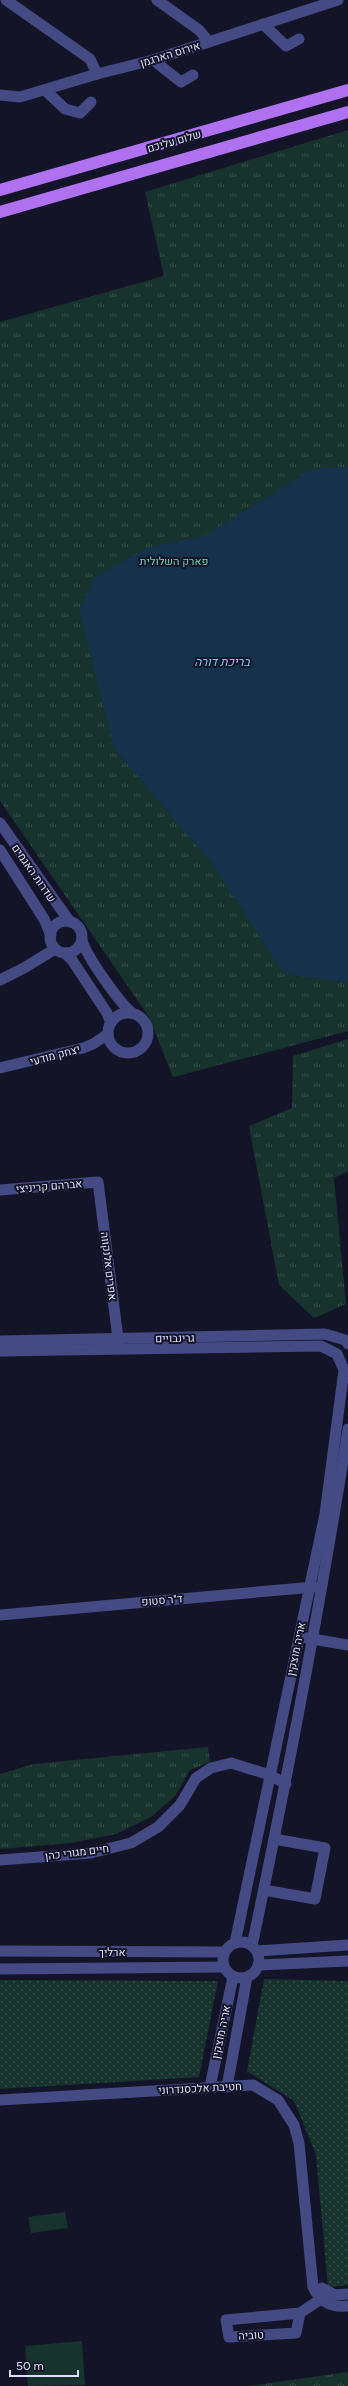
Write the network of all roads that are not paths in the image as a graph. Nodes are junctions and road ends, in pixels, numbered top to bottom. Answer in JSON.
{"nodes":[{"id":1,"x":157,"y":0,"type":"edge"},
{"id":2,"x":338,"y":0,"type":"edge"},
{"id":3,"x":11,"y":2,"type":"edge"},
{"id":4,"x":312,"y":4,"type":"edge"},
{"id":5,"x":264,"y":24,"type":"junction"},
{"id":6,"x":299,"y":39,"type":"dead end"},
{"id":7,"x":209,"y":42,"type":"junction"},
{"id":8,"x":153,"y":60,"type":"junction"},
{"id":9,"x":97,"y":74,"type":"junction"},
{"id":10,"x":193,"y":75,"type":"dead end"},
{"id":11,"x":45,"y":90,"type":"junction"},
{"id":12,"x":348,"y":90,"type":"edge"},
{"id":13,"x":0,"y":95,"type":"edge"},
{"id":14,"x":90,"y":102,"type":"dead end"},
{"id":15,"x":348,"y":112,"type":"edge"},
{"id":16,"x":0,"y":190,"type":"edge"},
{"id":17,"x":0,"y":212,"type":"edge"},
{"id":18,"x":0,"y":823,"type":"edge"},
{"id":19,"x":0,"y":850,"type":"edge"},
{"id":20,"x":70,"y":922,"type":"junction"},
{"id":21,"x":51,"y":935,"type":"junction"},
{"id":22,"x":82,"y":940,"type":"junction"},
{"id":23,"x":60,"y":951,"type":"junction"},
{"id":24,"x":0,"y":980,"type":"edge"},
{"id":25,"x":132,"y":1013,"type":"junction"},
{"id":26,"x":109,"y":1029,"type":"junction"},
{"id":27,"x":0,"y":1068,"type":"edge"},
{"id":28,"x":98,"y":1182,"type":"joint"},
{"id":29,"x":0,"y":1190,"type":"edge"},
{"id":30,"x":0,"y":1341,"type":"edge"},
{"id":31,"x":119,"y":1344,"type":"junction"},
{"id":32,"x":348,"y":1344,"type":"edge"},
{"id":33,"x":0,"y":1351,"type":"edge"},
{"id":34,"x":337,"y":1354,"type":"joint"},
{"id":35,"x":348,"y":1429,"type":"edge"},
{"id":36,"x":323,"y":1586,"type":"junction"},
{"id":37,"x":309,"y":1587,"type":"junction"},
{"id":38,"x":0,"y":1614,"type":"edge"},
{"id":39,"x":298,"y":1636,"type":"junction"},
{"id":40,"x":313,"y":1639,"type":"junction"},
{"id":41,"x":348,"y":1645,"type":"edge"},
{"id":42,"x":270,"y":1775,"type":"junction"},
{"id":43,"x":286,"y":1784,"type":"junction"},
{"id":44,"x":274,"y":1839,"type":"junction"},
{"id":45,"x":0,"y":1860,"type":"edge"},
{"id":46,"x":264,"y":1890,"type":"junction"},
{"id":47,"x":235,"y":1943,"type":"junction"},
{"id":48,"x":348,"y":1945,"type":"edge"},
{"id":49,"x":254,"y":1948,"type":"junction"},
{"id":50,"x":0,"y":1951,"type":"edge"},
{"id":51,"x":224,"y":1952,"type":"junction"},
{"id":52,"x":348,"y":1961,"type":"edge"},
{"id":53,"x":258,"y":1965,"type":"junction"},
{"id":54,"x":224,"y":1967,"type":"junction"},
{"id":55,"x":0,"y":1969,"type":"edge"},
{"id":56,"x":233,"y":1977,"type":"junction"},
{"id":57,"x":247,"y":1977,"type":"junction"},
{"id":58,"x":210,"y":2087,"type":"junction"},
{"id":59,"x":227,"y":2088,"type":"junction"},
{"id":60,"x":0,"y":2100,"type":"edge"},
{"id":61,"x":348,"y":2294,"type":"edge"},
{"id":62,"x":324,"y":2296,"type":"junction"},
{"id":63,"x":348,"y":2306,"type":"edge"},
{"id":64,"x":300,"y":2314,"type":"junction"}],
"edges":[{"from":1,"to":7,"type":"street"},
{"from":2,"to":4,"type":"street","name":"אירוס הארגמן"},
{"from":3,"to":9,"type":"street"},
{"from":4,"to":5,"type":"street","name":"אירוס הארגמן"},
{"from":5,"to":6,"type":"street"},
{"from":5,"to":7,"type":"street","name":"אירוס הארגמן"},
{"from":7,"to":8,"type":"street","name":"אירוס הארגמן"},
{"from":8,"to":9,"type":"street","name":"אירוס הארגמן"},
{"from":8,"to":10,"type":"street"},
{"from":9,"to":11,"type":"street","name":"אירוס הארגמן"},
{"from":11,"to":13,"type":"street","name":"אירוס הארגמן"},
{"from":11,"to":14,"type":"street"},
{"from":12,"to":16,"type":"main road","name":"שלום עליכם"},
{"from":15,"to":17,"type":"main road","name":"שלום עליכם"},
{"from":18,"to":20,"type":"street","name":"שדרות האגמים"},
{"from":19,"to":21,"type":"street","name":"שדרות האגמים"},
{"from":20,"to":21,"type":"street"},
{"from":20,"to":22,"type":"street"},
{"from":21,"to":23,"type":"street"},
{"from":22,"to":23,"type":"street"},
{"from":22,"to":25,"type":"street"},
{"from":23,"to":24,"type":"street"},
{"from":23,"to":26,"type":"street"},
{"from":25,"to":26,"type":"street"},
{"from":25,"to":26,"type":"street"},
{"from":26,"to":27,"type":"street","name":"יצחק מודעי"},
{"from":28,"to":29,"type":"street","name":"אברהם קריניצי"},
{"from":28,"to":31,"type":"street","name":"אפרים אלנקווה"},
{"from":30,"to":31,"type":"street","name":"גרינבויים"},
{"from":31,"to":32,"type":"street","name":"גרינבויים"},
{"from":31,"to":33,"type":"street","name":"גרינבויים"},
{"from":31,"to":34,"type":"street","name":"גרינבויים"},
{"from":34,"to":37,"type":"street","name":"אריה מוצקין"},
{"from":35,"to":36,"type":"street","name":"אריה מוצקין"},
{"from":36,"to":37,"type":"street","name":"ד\"ר סטופ"},
{"from":36,"to":40,"type":"street","name":"אריה מוצקין"},
{"from":37,"to":38,"type":"street","name":"ד\"ר סטופ"},
{"from":37,"to":39,"type":"street","name":"אריה מוצקין"},
{"from":39,"to":40,"type":"street"},
{"from":39,"to":42,"type":"street","name":"אריה מוצקין"},
{"from":40,"to":41,"type":"street"},
{"from":40,"to":43,"type":"street","name":"אריה מוצקין"},
{"from":42,"to":43,"type":"street","name":"חיים מגורי כהן"},
{"from":42,"to":45,"type":"street","name":"חיים מגורי כהן"},
{"from":42,"to":47,"type":"street","name":"אריה מוצקין"},
{"from":43,"to":44,"type":"street","name":"אריה מוצקין"},
{"from":44,"to":46,"type":"street","name":"אריה מוצקין"},
{"from":44,"to":46,"type":"street"},
{"from":46,"to":49,"type":"street","name":"אריה מוצקין"},
{"from":47,"to":49,"type":"street"},
{"from":47,"to":51,"type":"street"},
{"from":48,"to":49,"type":"street"},
{"from":49,"to":53,"type":"street"},
{"from":50,"to":51,"type":"street","name":"ארליך"},
{"from":51,"to":54,"type":"street"},
{"from":52,"to":53,"type":"street"},
{"from":53,"to":57,"type":"street"},
{"from":54,"to":55,"type":"street","name":"ארליך"},
{"from":54,"to":56,"type":"street"},
{"from":56,"to":57,"type":"street"},
{"from":56,"to":58,"type":"street","name":"אריה מוצקין"},
{"from":57,"to":59,"type":"street","name":"אריה מוצקין"},
{"from":58,"to":59,"type":"street","name":"חטיבת אלכסנדרוני"},
{"from":58,"to":60,"type":"street","name":"חטיבת אלכסנדרוני"},
{"from":59,"to":62,"type":"street","name":"חטיבת אלכסנדרוני"},
{"from":61,"to":62,"type":"street"},
{"from":62,"to":63,"type":"street"},
{"from":62,"to":64,"type":"street","name":"טוביה"},
{"from":64,"to":64,"type":"street","name":"טוביה"}]}
